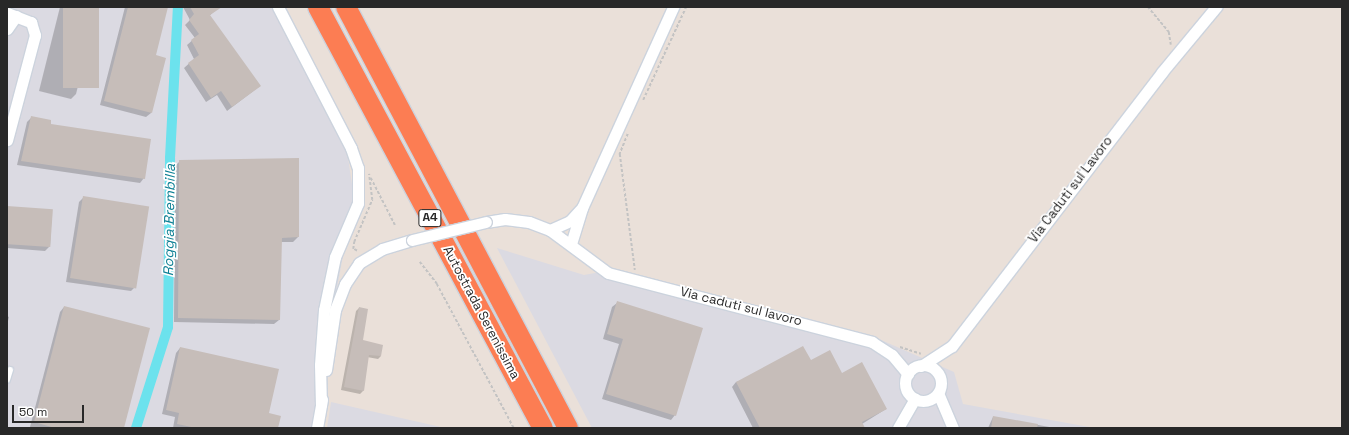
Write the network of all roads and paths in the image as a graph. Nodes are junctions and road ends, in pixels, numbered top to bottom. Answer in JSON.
{"nodes":[{"id":1,"x":278,"y":7,"type":"edge"},
{"id":2,"x":318,"y":7,"type":"edge"},
{"id":3,"x":346,"y":7,"type":"edge"},
{"id":4,"x":674,"y":7,"type":"edge"},
{"id":5,"x":686,"y":7,"type":"edge"},
{"id":6,"x":1148,"y":7,"type":"edge"},
{"id":7,"x":1216,"y":7,"type":"edge"},
{"id":8,"x":12,"y":14,"type":"edge"},
{"id":9,"x":7,"y":29,"type":"edge"},
{"id":10,"x":1171,"y":50,"type":"dead end"},
{"id":11,"x":641,"y":105,"type":"dead end"},
{"id":12,"x":628,"y":133,"type":"dead end"},
{"id":13,"x":7,"y":140,"type":"edge"},
{"id":14,"x":370,"y":176,"type":"dead end"},
{"id":15,"x":582,"y":208,"type":"junction"},
{"id":16,"x":395,"y":225,"type":"dead end"},
{"id":17,"x":550,"y":230,"type":"junction"},
{"id":18,"x":570,"y":244,"type":"junction"},
{"id":19,"x":420,"y":262,"type":"dead end"},
{"id":20,"x":636,"y":276,"type":"dead end"},
{"id":21,"x":896,"y":346,"type":"dead end"},
{"id":22,"x":925,"y":355,"type":"dead end"},
{"id":23,"x":921,"y":366,"type":"junction"},
{"id":24,"x":10,"y":370,"type":"dead end"},
{"id":25,"x":908,"y":374,"type":"junction"},
{"id":26,"x":7,"y":380,"type":"edge"},
{"id":27,"x":938,"y":393,"type":"junction"},
{"id":28,"x":915,"y":400,"type":"junction"},
{"id":29,"x":321,"y":405,"type":"junction"},
{"id":30,"x":316,"y":428,"type":"edge"},
{"id":31,"x":514,"y":428,"type":"edge"},
{"id":32,"x":543,"y":428,"type":"edge"},
{"id":33,"x":568,"y":428,"type":"edge"},
{"id":34,"x":898,"y":428,"type":"edge"},
{"id":35,"x":953,"y":428,"type":"edge"}],
"edges":[{"from":1,"to":29,"type":"street"},
{"from":2,"to":32,"type":"highway","name":"Autostrada Serenissima","number":"A4"},
{"from":3,"to":33,"type":"highway","name":"Autostrada Serenissima","number":"A4"},
{"from":4,"to":15,"type":"street"},
{"from":5,"to":11,"type":"path"},
{"from":6,"to":10,"type":"path"},
{"from":7,"to":23,"type":"street","name":"Via Caduti sul Lavoro"},
{"from":8,"to":9,"type":"street"},
{"from":8,"to":13,"type":"street"},
{"from":12,"to":20,"type":"path"},
{"from":14,"to":16,"type":"path"},
{"from":15,"to":17,"type":"street"},
{"from":15,"to":18,"type":"street"},
{"from":17,"to":18,"type":"street","name":"Via caduti sul lavoro"},
{"from":17,"to":29,"type":"street","name":"Via caduti sul lavoro","bridge":true},
{"from":18,"to":25,"type":"street","name":"Via caduti sul lavoro"},
{"from":19,"to":31,"type":"path"},
{"from":21,"to":22,"type":"path"},
{"from":23,"to":25,"type":"street","name":"Via Caduti sul Lavoro"},
{"from":23,"to":27,"type":"street"},
{"from":24,"to":26,"type":"lane"},
{"from":25,"to":28,"type":"street"},
{"from":27,"to":28,"type":"street"},
{"from":27,"to":35,"type":"street"},
{"from":28,"to":34,"type":"street"},
{"from":29,"to":30,"type":"street"}]}
